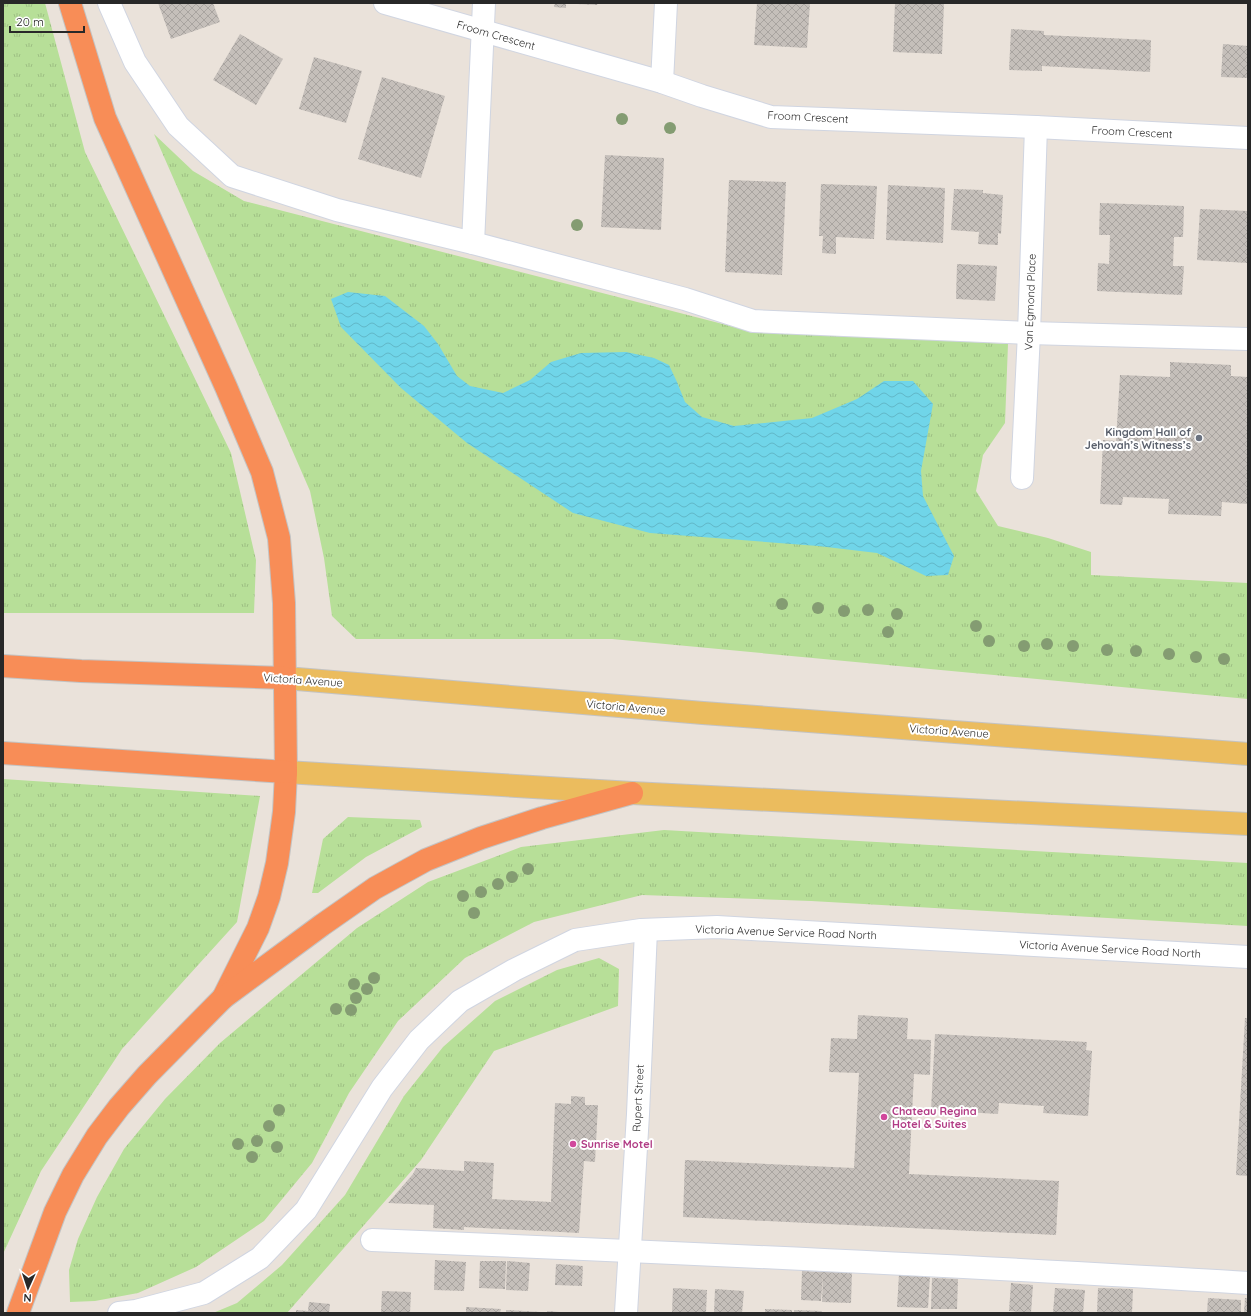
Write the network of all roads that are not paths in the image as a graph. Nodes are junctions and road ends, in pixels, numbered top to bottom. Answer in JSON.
{"nodes":[{"id":1,"x":70,"y":3,"type":"edge"},
{"id":2,"x":109,"y":3,"type":"edge"},
{"id":3,"x":385,"y":3,"type":"edge"},
{"id":4,"x":484,"y":3,"type":"edge"},
{"id":5,"x":666,"y":3,"type":"edge"},
{"id":6,"x":482,"y":31,"type":"junction"},
{"id":7,"x":662,"y":82,"type":"junction"},
{"id":8,"x":1036,"y":126,"type":"junction"},
{"id":9,"x":1248,"y":138,"type":"edge"},
{"id":10,"x":473,"y":243,"type":"junction"},
{"id":11,"x":1029,"y":333,"type":"junction"},
{"id":12,"x":1248,"y":339,"type":"edge"},
{"id":13,"x":1022,"y":478,"type":"dead end"},
{"id":14,"x":3,"y":666,"type":"edge"},
{"id":15,"x":285,"y":678,"type":"junction"},
{"id":16,"x":3,"y":753,"type":"edge"},
{"id":17,"x":1248,"y":754,"type":"edge"},
{"id":18,"x":286,"y":772,"type":"junction"},
{"id":19,"x":632,"y":793,"type":"junction"},
{"id":20,"x":1248,"y":824,"type":"edge"},
{"id":21,"x":646,"y":930,"type":"junction"},
{"id":22,"x":1248,"y":957,"type":"edge"},
{"id":23,"x":223,"y":998,"type":"junction"},
{"id":24,"x":372,"y":1240,"type":"dead end"},
{"id":25,"x":629,"y":1250,"type":"junction"},
{"id":26,"x":1248,"y":1283,"type":"edge"},
{"id":27,"x":18,"y":1313,"type":"edge"},
{"id":28,"x":119,"y":1313,"type":"edge"},
{"id":29,"x":626,"y":1313,"type":"edge"}],
"edges":[{"from":1,"to":15,"type":"highway"},
{"from":2,"to":10,"type":"street"},
{"from":3,"to":6,"type":"street","name":"Froom Crescent"},
{"from":4,"to":6,"type":"street"},
{"from":5,"to":7,"type":"street"},
{"from":6,"to":7,"type":"street","name":"Froom Crescent"},
{"from":6,"to":10,"type":"street"},
{"from":7,"to":8,"type":"street","name":"Froom Crescent"},
{"from":8,"to":9,"type":"street","name":"Froom Crescent"},
{"from":8,"to":11,"type":"street","name":"Van Egmond Place"},
{"from":10,"to":11,"type":"street"},
{"from":11,"to":12,"type":"street"},
{"from":11,"to":13,"type":"street","name":"Van Egmond Place"},
{"from":14,"to":15,"type":"highway","name":"Victoria Avenue"},
{"from":15,"to":17,"type":"main road","name":"Victoria Avenue"},
{"from":15,"to":18,"type":"highway"},
{"from":16,"to":18,"type":"highway"},
{"from":18,"to":19,"type":"main road"},
{"from":18,"to":23,"type":"highway"},
{"from":19,"to":20,"type":"main road"},
{"from":19,"to":23,"type":"highway"},
{"from":21,"to":22,"type":"street","name":"Victoria Avenue Service Road North"},
{"from":21,"to":25,"type":"street","name":"Rupert Street"},
{"from":21,"to":28,"type":"street","name":"Victoria Avenue Service Road North"},
{"from":23,"to":27,"type":"highway"},
{"from":24,"to":25,"type":"street"},
{"from":25,"to":26,"type":"street"},
{"from":25,"to":29,"type":"street","name":"Rupert Street"}]}
